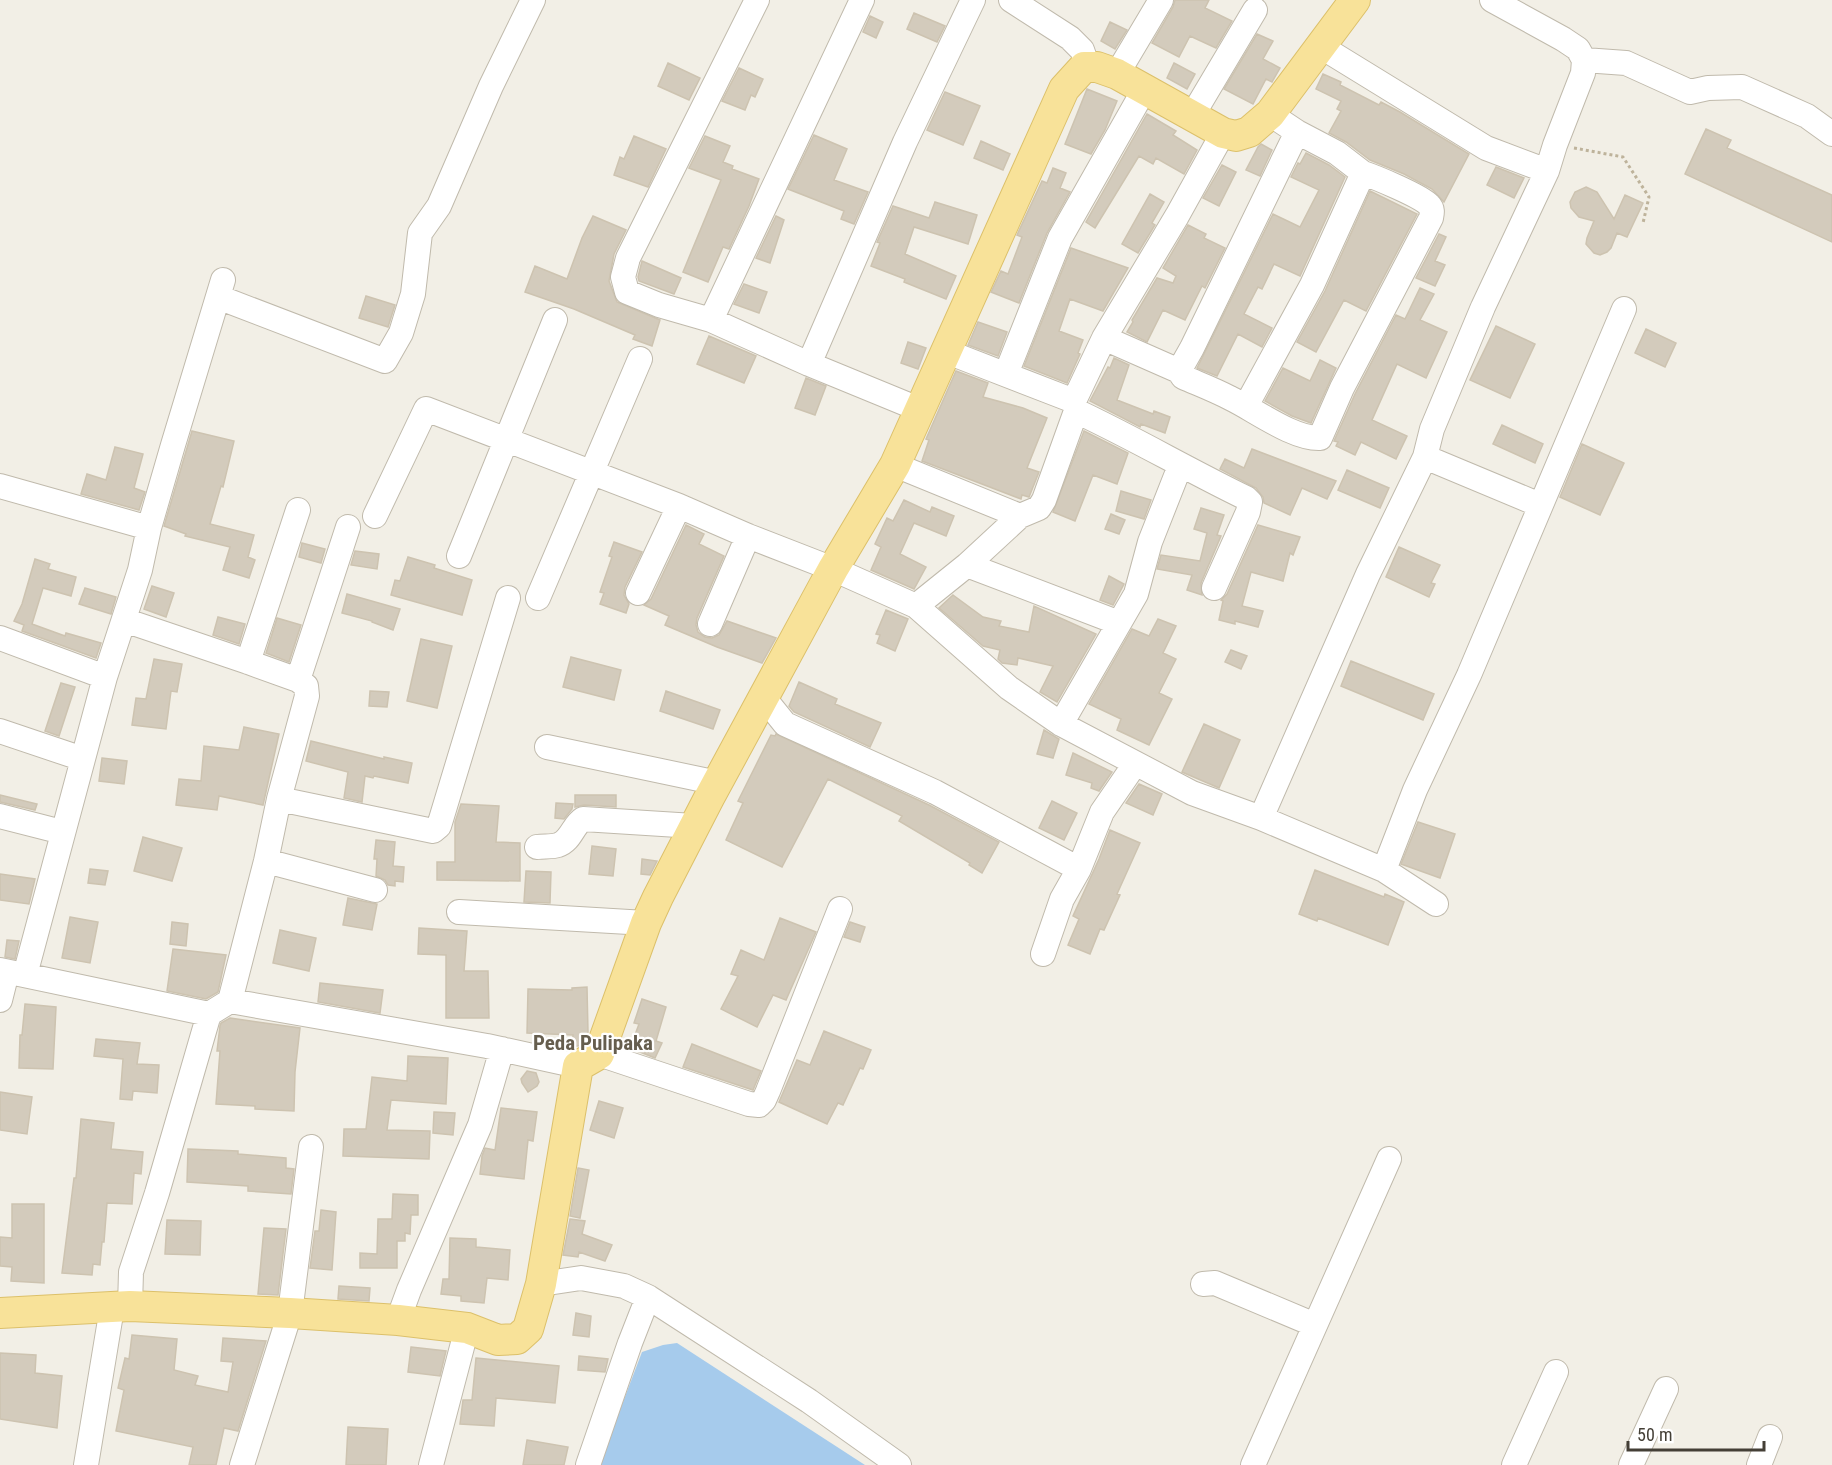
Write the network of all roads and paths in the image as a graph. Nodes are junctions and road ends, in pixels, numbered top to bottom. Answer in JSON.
{"nodes":[{"id":1,"x":533,"y":0,"type":"edge"},
{"id":2,"x":757,"y":0,"type":"edge"},
{"id":3,"x":862,"y":0,"type":"edge"},
{"id":4,"x":973,"y":0,"type":"edge"},
{"id":5,"x":1011,"y":0,"type":"edge"},
{"id":6,"x":1161,"y":0,"type":"edge"},
{"id":7,"x":1355,"y":0,"type":"edge"},
{"id":8,"x":1492,"y":0,"type":"edge"},
{"id":9,"x":1254,"y":10,"type":"dead end"},
{"id":10,"x":1320,"y":46,"type":"junction"},
{"id":11,"x":1584,"y":60,"type":"junction"},
{"id":12,"x":1088,"y":67,"type":"junction"},
{"id":13,"x":1117,"y":74,"type":"junction"},
{"id":14,"x":1144,"y":90,"type":"junction"},
{"id":15,"x":1270,"y":114,"type":"junction"},
{"id":16,"x":1192,"y":116,"type":"junction"},
{"id":17,"x":1297,"y":132,"type":"junction"},
{"id":18,"x":1223,"y":133,"type":"junction"},
{"id":19,"x":1832,"y":134,"type":"edge"},
{"id":20,"x":1555,"y":145,"type":"junction"},
{"id":21,"x":1547,"y":171,"type":"junction"},
{"id":22,"x":1363,"y":173,"type":"junction"},
{"id":23,"x":1643,"y":224,"type":"dead end"},
{"id":24,"x":1624,"y":309,"type":"dead end"},
{"id":25,"x":555,"y":320,"type":"dead end"},
{"id":26,"x":711,"y":320,"type":"junction"},
{"id":27,"x":1104,"y":338,"type":"junction"},
{"id":28,"x":945,"y":351,"type":"junction"},
{"id":29,"x":640,"y":359,"type":"dead end"},
{"id":30,"x":809,"y":364,"type":"junction"},
{"id":31,"x":1179,"y":371,"type":"junction"},
{"id":32,"x":1006,"y":374,"type":"junction"},
{"id":33,"x":1075,"y":406,"type":"junction"},
{"id":34,"x":1246,"y":406,"type":"junction"},
{"id":35,"x":921,"y":410,"type":"junction"},
{"id":36,"x":505,"y":440,"type":"junction"},
{"id":37,"x":1425,"y":457,"type":"junction"},
{"id":38,"x":896,"y":465,"type":"junction"},
{"id":39,"x":1180,"y":466,"type":"junction"},
{"id":40,"x":592,"y":473,"type":"junction"},
{"id":41,"x":0,"y":486,"type":"edge"},
{"id":42,"x":1540,"y":505,"type":"junction"},
{"id":43,"x":680,"y":506,"type":"junction"},
{"id":44,"x":298,"y":510,"type":"dead end"},
{"id":45,"x":375,"y":516,"type":"dead end"},
{"id":46,"x":1020,"y":516,"type":"junction"},
{"id":47,"x":348,"y":527,"type":"dead end"},
{"id":48,"x":149,"y":528,"type":"junction"},
{"id":49,"x":748,"y":536,"type":"junction"},
{"id":50,"x":459,"y":556,"type":"dead end"},
{"id":51,"x":967,"y":565,"type":"junction"},
{"id":52,"x":833,"y":569,"type":"junction"},
{"id":53,"x":1214,"y":588,"type":"dead end"},
{"id":54,"x":638,"y":593,"type":"dead end"},
{"id":55,"x":508,"y":598,"type":"dead end"},
{"id":56,"x":538,"y":598,"type":"dead end"},
{"id":57,"x":916,"y":606,"type":"junction"},
{"id":58,"x":124,"y":620,"type":"junction"},
{"id":59,"x":1119,"y":623,"type":"junction"},
{"id":60,"x":710,"y":624,"type":"dead end"},
{"id":61,"x":0,"y":638,"type":"edge"},
{"id":62,"x":248,"y":662,"type":"junction"},
{"id":63,"x":105,"y":677,"type":"junction"},
{"id":64,"x":298,"y":680,"type":"junction"},
{"id":65,"x":764,"y":698,"type":"junction"},
{"id":66,"x":1061,"y":724,"type":"junction"},
{"id":67,"x":0,"y":731,"type":"edge"},
{"id":68,"x":547,"y":747,"type":"dead end"},
{"id":69,"x":82,"y":759,"type":"junction"},
{"id":70,"x":1135,"y":764,"type":"junction"},
{"id":71,"x":718,"y":783,"type":"junction"},
{"id":72,"x":279,"y":799,"type":"junction"},
{"id":73,"x":0,"y":816,"type":"edge"},
{"id":74,"x":1261,"y":818,"type":"junction"},
{"id":75,"x":694,"y":826,"type":"junction"},
{"id":76,"x":62,"y":832,"type":"junction"},
{"id":77,"x":537,"y":847,"type":"dead end"},
{"id":78,"x":266,"y":861,"type":"junction"},
{"id":79,"x":1079,"y":870,"type":"junction"},
{"id":80,"x":1384,"y":870,"type":"junction"},
{"id":81,"x":375,"y":890,"type":"dead end"},
{"id":82,"x":1437,"y":904,"type":"dead end"},
{"id":83,"x":840,"y":909,"type":"dead end"},
{"id":84,"x":459,"y":912,"type":"dead end"},
{"id":85,"x":646,"y":923,"type":"junction"},
{"id":86,"x":1043,"y":954,"type":"dead end"},
{"id":87,"x":10,"y":972,"type":"edge"},
{"id":88,"x":0,"y":1000,"type":"edge"},
{"id":89,"x":230,"y":1001,"type":"junction"},
{"id":90,"x":209,"y":1014,"type":"junction"},
{"id":91,"x":502,"y":1049,"type":"junction"},
{"id":92,"x":588,"y":1060,"type":"junction"},
{"id":93,"x":312,"y":1147,"type":"dead end"},
{"id":94,"x":1389,"y":1159,"type":"dead end"},
{"id":95,"x":541,"y":1284,"type":"junction"},
{"id":96,"x":1203,"y":1284,"type":"dead end"},
{"id":97,"x":648,"y":1297,"type":"junction"},
{"id":98,"x":121,"y":1307,"type":"junction"},
{"id":99,"x":0,"y":1313,"type":"edge"},
{"id":100,"x":290,"y":1313,"type":"junction"},
{"id":101,"x":398,"y":1320,"type":"junction"},
{"id":102,"x":1315,"y":1325,"type":"junction"},
{"id":103,"x":467,"y":1328,"type":"junction"},
{"id":104,"x":1556,"y":1372,"type":"dead end"},
{"id":105,"x":1666,"y":1389,"type":"dead end"},
{"id":106,"x":1770,"y":1437,"type":"dead end"},
{"id":107,"x":86,"y":1465,"type":"edge"},
{"id":108,"x":242,"y":1465,"type":"edge"},
{"id":109,"x":431,"y":1465,"type":"edge"},
{"id":110,"x":588,"y":1465,"type":"edge"},
{"id":111,"x":899,"y":1465,"type":"edge"},
{"id":112,"x":1253,"y":1465,"type":"edge"},
{"id":113,"x":1514,"y":1465,"type":"edge"},
{"id":114,"x":1631,"y":1465,"type":"edge"},
{"id":115,"x":1759,"y":1465,"type":"edge"}],
"edges":[{"from":1,"to":48,"type":"street"},
{"from":2,"to":26,"type":"street"},
{"from":3,"to":26,"type":"street"},
{"from":4,"to":30,"type":"street"},
{"from":5,"to":12,"type":"street"},
{"from":6,"to":13,"type":"street"},
{"from":7,"to":10,"type":"main road"},
{"from":8,"to":11,"type":"street"},
{"from":9,"to":16,"type":"street"},
{"from":10,"to":15,"type":"main road"},
{"from":10,"to":21,"type":"street"},
{"from":11,"to":19,"type":"street"},
{"from":11,"to":20,"type":"street"},
{"from":12,"to":13,"type":"main road"},
{"from":12,"to":28,"type":"main road"},
{"from":13,"to":14,"type":"main road"},
{"from":14,"to":16,"type":"main road"},
{"from":14,"to":32,"type":"street"},
{"from":15,"to":17,"type":"street"},
{"from":15,"to":18,"type":"main road"},
{"from":16,"to":18,"type":"main road"},
{"from":17,"to":22,"type":"street"},
{"from":17,"to":31,"type":"street"},
{"from":18,"to":27,"type":"street"},
{"from":20,"to":21,"type":"street"},
{"from":20,"to":23,"type":"path"},
{"from":21,"to":37,"type":"street"},
{"from":22,"to":34,"type":"street"},
{"from":22,"to":34,"type":"street"},
{"from":24,"to":42,"type":"street"},
{"from":25,"to":36,"type":"street"},
{"from":26,"to":30,"type":"street"},
{"from":27,"to":31,"type":"street"},
{"from":27,"to":33,"type":"street"},
{"from":28,"to":32,"type":"street"},
{"from":28,"to":35,"type":"main road"},
{"from":29,"to":40,"type":"street"},
{"from":30,"to":35,"type":"street"},
{"from":31,"to":34,"type":"street"},
{"from":32,"to":33,"type":"street"},
{"from":33,"to":39,"type":"street"},
{"from":33,"to":46,"type":"street"},
{"from":35,"to":38,"type":"main road"},
{"from":36,"to":40,"type":"street"},
{"from":36,"to":45,"type":"street"},
{"from":36,"to":50,"type":"street"},
{"from":37,"to":42,"type":"street"},
{"from":37,"to":74,"type":"street"},
{"from":38,"to":46,"type":"street"},
{"from":38,"to":52,"type":"main road"},
{"from":39,"to":53,"type":"street"},
{"from":39,"to":59,"type":"street"},
{"from":40,"to":43,"type":"street"},
{"from":40,"to":56,"type":"street"},
{"from":41,"to":48,"type":"street"},
{"from":42,"to":80,"type":"street"},
{"from":43,"to":49,"type":"street"},
{"from":43,"to":54,"type":"street"},
{"from":44,"to":62,"type":"street"},
{"from":46,"to":51,"type":"street"},
{"from":47,"to":64,"type":"street"},
{"from":48,"to":58,"type":"street"},
{"from":49,"to":52,"type":"street"},
{"from":49,"to":60,"type":"street"},
{"from":51,"to":57,"type":"street"},
{"from":51,"to":59,"type":"street"},
{"from":52,"to":57,"type":"street"},
{"from":52,"to":65,"type":"main road"},
{"from":55,"to":72,"type":"street"},
{"from":57,"to":66,"type":"street"},
{"from":58,"to":62,"type":"street"},
{"from":58,"to":63,"type":"street"},
{"from":59,"to":66,"type":"street"},
{"from":61,"to":63,"type":"street"},
{"from":62,"to":64,"type":"street"},
{"from":63,"to":69,"type":"street"},
{"from":64,"to":72,"type":"street"},
{"from":65,"to":71,"type":"main road"},
{"from":65,"to":79,"type":"street"},
{"from":66,"to":70,"type":"street"},
{"from":67,"to":69,"type":"street"},
{"from":68,"to":71,"type":"street"},
{"from":69,"to":76,"type":"street"},
{"from":70,"to":74,"type":"street"},
{"from":70,"to":79,"type":"street"},
{"from":71,"to":75,"type":"main road"},
{"from":72,"to":78,"type":"street"},
{"from":73,"to":76,"type":"street"},
{"from":74,"to":80,"type":"street"},
{"from":75,"to":77,"type":"street"},
{"from":75,"to":85,"type":"main road"},
{"from":76,"to":87,"type":"street"},
{"from":78,"to":81,"type":"street"},
{"from":78,"to":89,"type":"street"},
{"from":79,"to":86,"type":"street"},
{"from":80,"to":82,"type":"street"},
{"from":83,"to":92,"type":"street"},
{"from":84,"to":85,"type":"street"},
{"from":85,"to":92,"type":"main road"},
{"from":87,"to":88,"type":"street"},
{"from":87,"to":90,"type":"street"},
{"from":89,"to":90,"type":"street"},
{"from":89,"to":91,"type":"street"},
{"from":90,"to":98,"type":"street"},
{"from":91,"to":92,"type":"street"},
{"from":91,"to":101,"type":"street"},
{"from":92,"to":95,"type":"main road"},
{"from":93,"to":100,"type":"street"},
{"from":94,"to":102,"type":"street"},
{"from":95,"to":97,"type":"street"},
{"from":95,"to":103,"type":"main road"},
{"from":96,"to":102,"type":"street"},
{"from":97,"to":110,"type":"street"},
{"from":97,"to":111,"type":"street"},
{"from":98,"to":99,"type":"main road"},
{"from":98,"to":100,"type":"main road"},
{"from":98,"to":107,"type":"street"},
{"from":100,"to":101,"type":"main road"},
{"from":100,"to":108,"type":"street"},
{"from":101,"to":103,"type":"main road"},
{"from":102,"to":112,"type":"street"},
{"from":103,"to":109,"type":"street"},
{"from":104,"to":113,"type":"street"},
{"from":105,"to":114,"type":"street"},
{"from":106,"to":115,"type":"street"}]}
